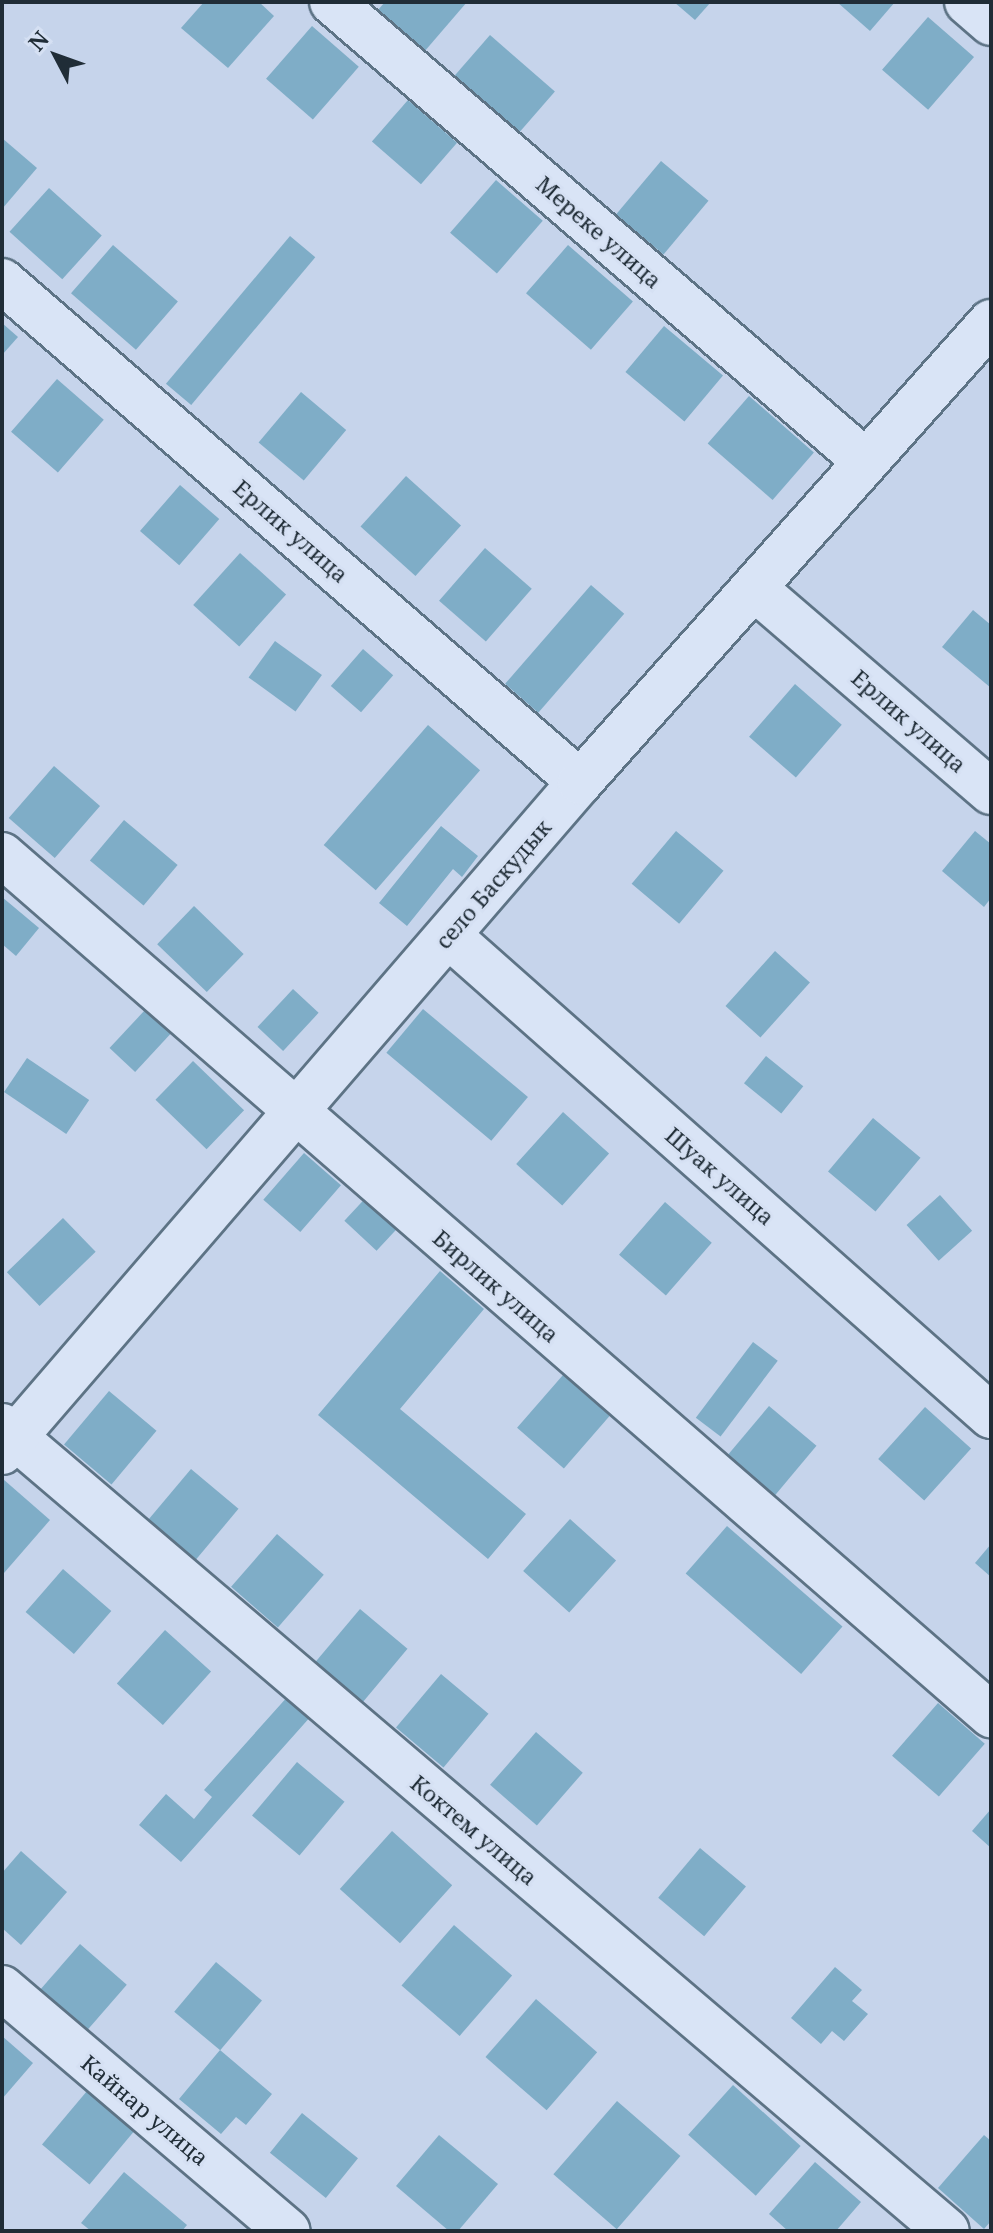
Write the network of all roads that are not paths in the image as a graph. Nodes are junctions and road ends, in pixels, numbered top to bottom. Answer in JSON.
{"nodes":[{"id":1,"x":332,"y":2,"type":"edge"},
{"id":2,"x":967,"y":2,"type":"edge"},
{"id":3,"x":991,"y":23,"type":"edge"},
{"id":4,"x":2,"y":281,"type":"edge"},
{"id":5,"x":991,"y":322,"type":"edge"},
{"id":6,"x":865,"y":461,"type":"junction"},
{"id":7,"x":754,"y":588,"type":"junction"},
{"id":8,"x":987,"y":779,"type":"edge"},
{"id":9,"x":580,"y":782,"type":"junction"},
{"id":10,"x":2,"y":855,"type":"edge"},
{"id":11,"x":449,"y":936,"type":"junction"},
{"id":12,"x":295,"y":1112,"type":"junction"},
{"id":13,"x":991,"y":1416,"type":"edge"},
{"id":14,"x":6,"y":1439,"type":"edge"},
{"id":15,"x":991,"y":1715,"type":"edge"},
{"id":16,"x":2,"y":1988,"type":"edge"},
{"id":17,"x":288,"y":2231,"type":"edge"},
{"id":18,"x":947,"y":2231,"type":"edge"}],
"edges":[{"from":1,"to":6,"type":"street","name":"Мереке улица"},
{"from":2,"to":3,"type":"street"},
{"from":4,"to":9,"type":"street","name":"Ерлик улица"},
{"from":5,"to":6,"type":"street","name":"село Баскудык"},
{"from":6,"to":7,"type":"street","name":"село Баскудык"},
{"from":7,"to":8,"type":"street","name":"Ерлик улица"},
{"from":7,"to":9,"type":"street","name":"село Баскудык"},
{"from":9,"to":11,"type":"street","name":"село Баскудык"},
{"from":10,"to":12,"type":"street","name":"Бирлик улица"},
{"from":11,"to":12,"type":"street","name":"село Баскудык"},
{"from":11,"to":13,"type":"street","name":"Шуак улица"},
{"from":12,"to":14,"type":"street","name":"село Баскудык"},
{"from":12,"to":15,"type":"street","name":"Бирлик улица"},
{"from":14,"to":18,"type":"street","name":"Коктем улица"},
{"from":16,"to":17,"type":"street","name":"Кайнар улица"}]}
